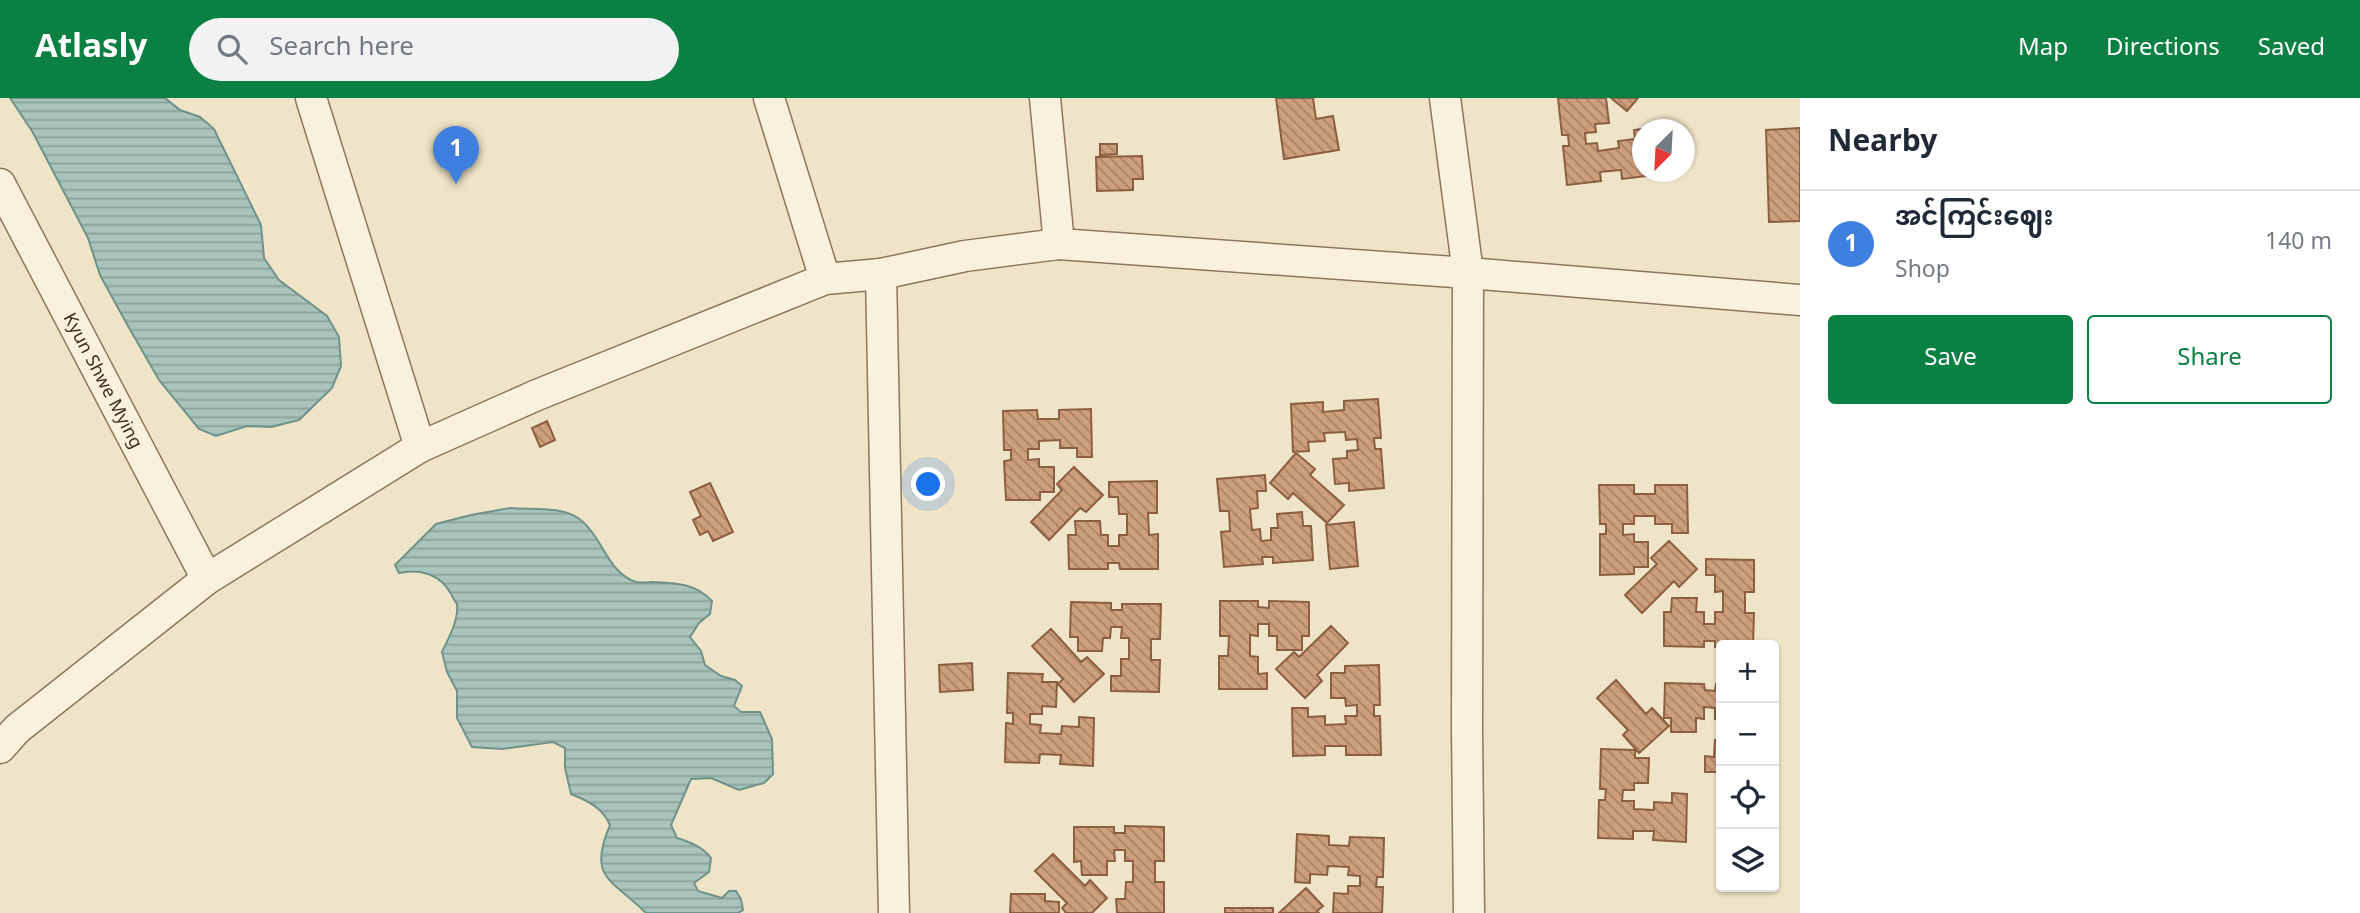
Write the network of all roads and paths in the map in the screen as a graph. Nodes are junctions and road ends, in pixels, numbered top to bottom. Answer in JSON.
{"nodes":[{"id":1,"x":311,"y":98,"type":"edge"},
{"id":2,"x":769,"y":98,"type":"edge"},
{"id":3,"x":1045,"y":98,"type":"edge"},
{"id":4,"x":1445,"y":98,"type":"edge"},
{"id":5,"x":0,"y":184,"type":"edge"},
{"id":6,"x":1059,"y":244,"type":"junction"},
{"id":7,"x":1468,"y":273,"type":"junction"},
{"id":8,"x":881,"y":274,"type":"junction"},
{"id":9,"x":825,"y":279,"type":"junction"},
{"id":10,"x":1800,"y":300,"type":"edge"},
{"id":11,"x":420,"y":447,"type":"junction"},
{"id":12,"x":207,"y":579,"type":"junction"},
{"id":13,"x":0,"y":748,"type":"edge"},
{"id":14,"x":894,"y":913,"type":"edge"},
{"id":15,"x":1469,"y":913,"type":"edge"}],
"edges":[{"from":1,"to":11,"type":"street"},
{"from":2,"to":9,"type":"street"},
{"from":3,"to":6,"type":"street"},
{"from":4,"to":7,"type":"street"},
{"from":5,"to":12,"type":"street","name":"Kyun Shwe Mying"},
{"from":6,"to":7,"type":"street"},
{"from":6,"to":8,"type":"street"},
{"from":7,"to":10,"type":"street"},
{"from":7,"to":15,"type":"street"},
{"from":8,"to":9,"type":"street"},
{"from":8,"to":14,"type":"street"},
{"from":9,"to":11,"type":"street"},
{"from":11,"to":12,"type":"street"},
{"from":12,"to":13,"type":"street"}]}
